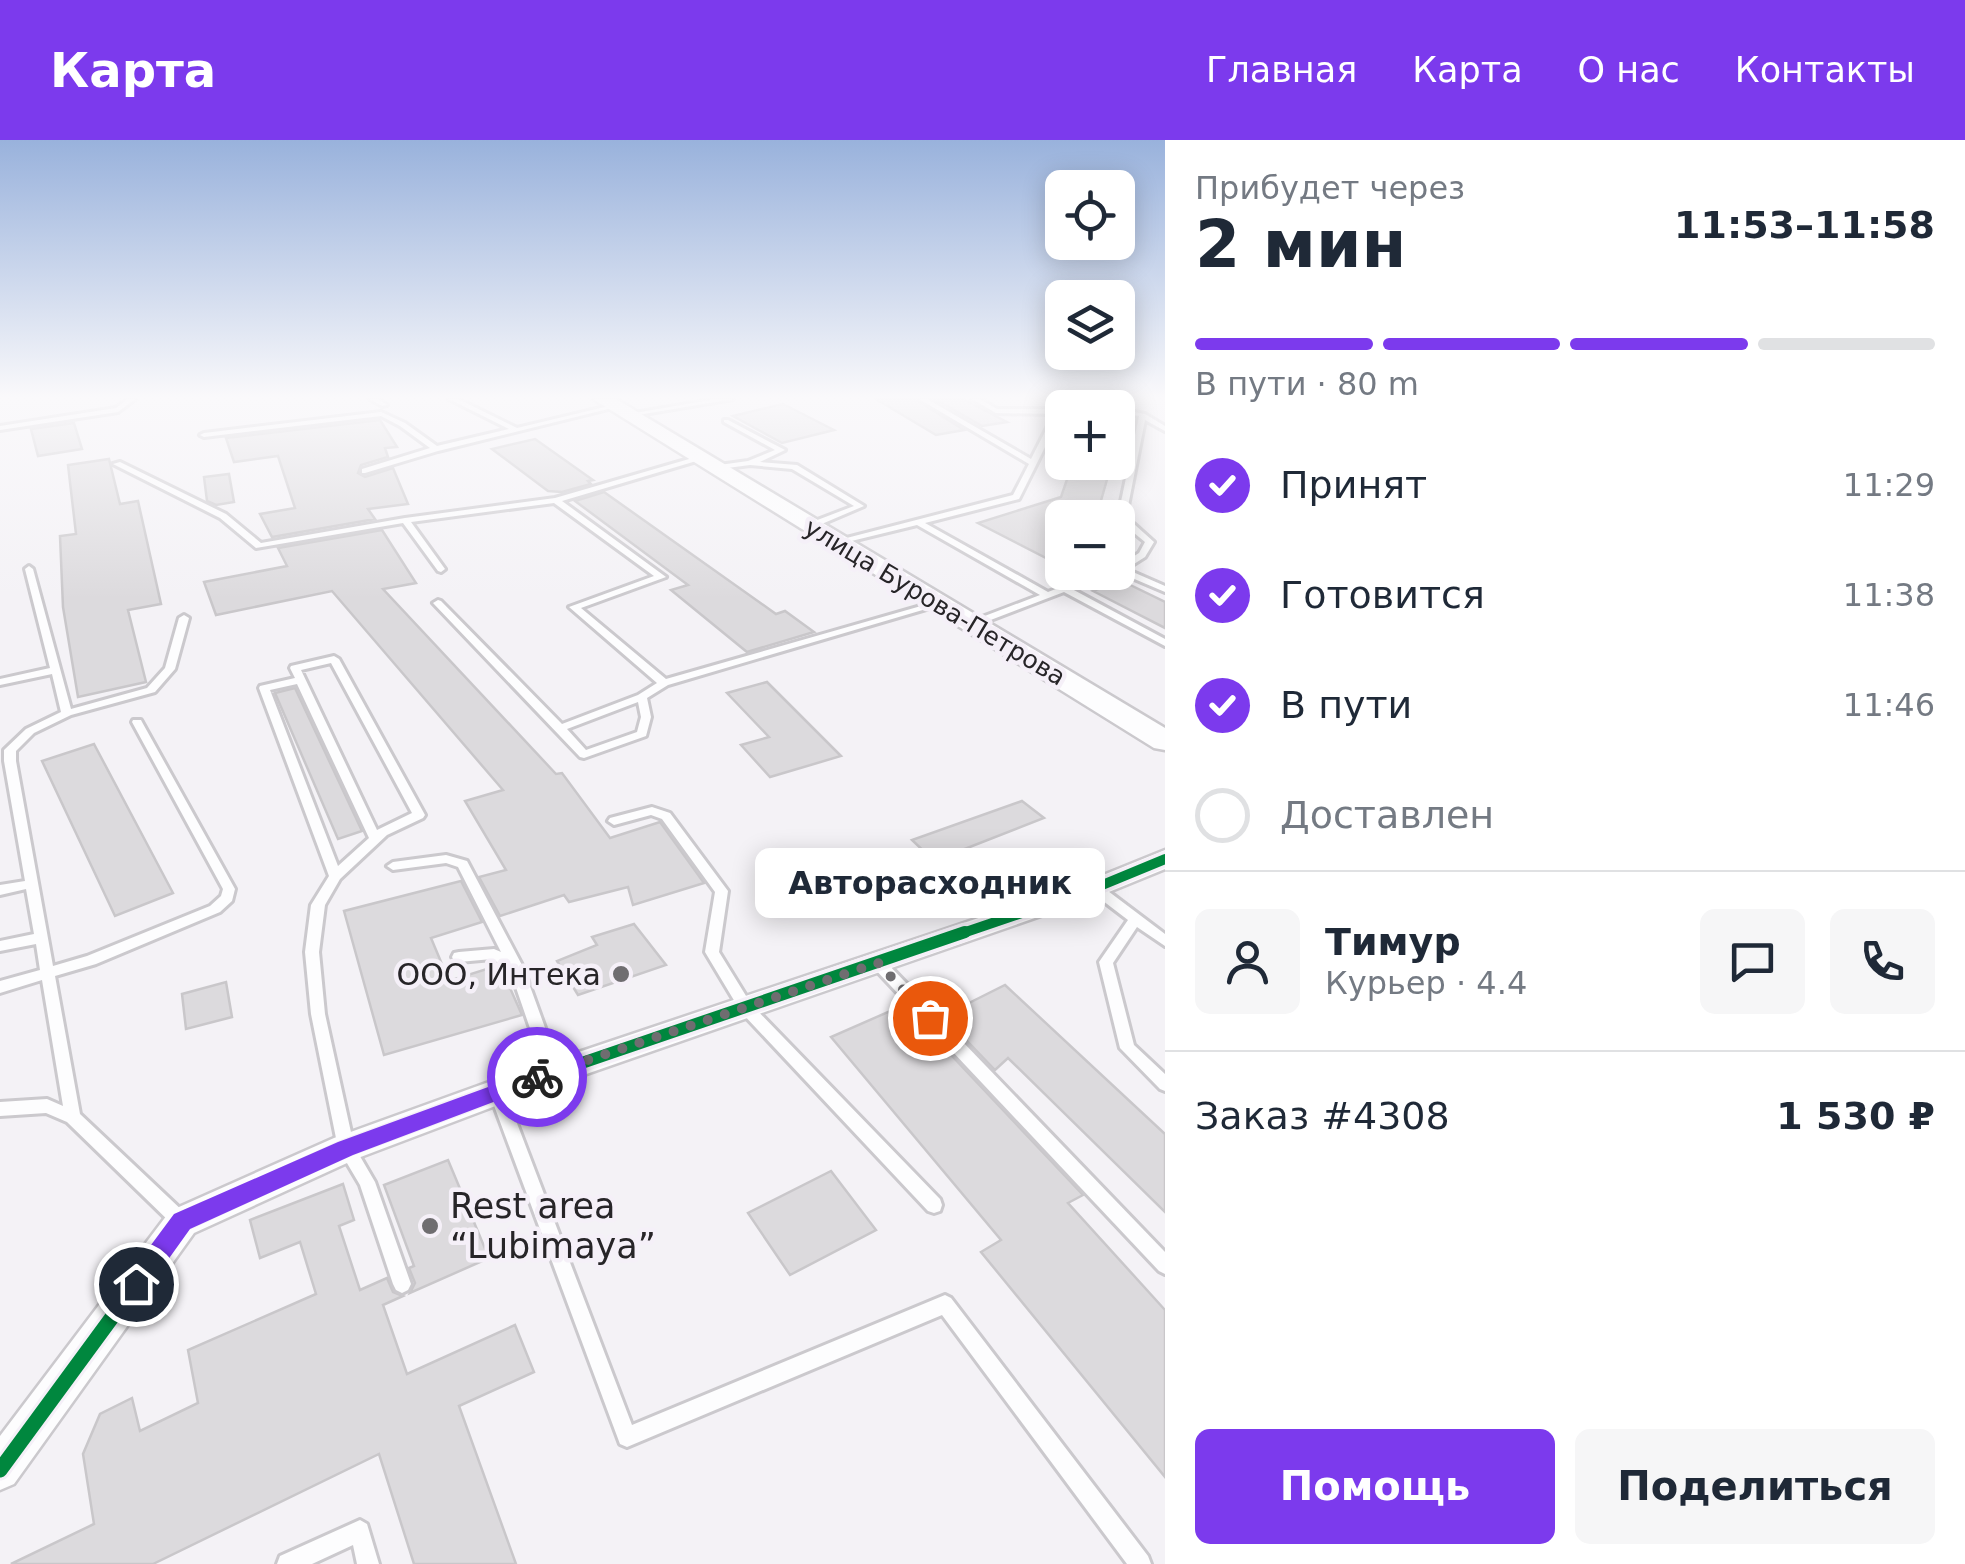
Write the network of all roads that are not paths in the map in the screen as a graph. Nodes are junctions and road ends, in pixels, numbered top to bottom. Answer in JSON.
{"nodes":[{"id":1,"x":120,"y":465,"type":"edge"},
{"id":2,"x":385,"y":465,"type":"edge"},
{"id":3,"x":701,"y":465,"type":"edge"},
{"id":4,"x":709,"y":465,"type":"edge"},
{"id":5,"x":775,"y":465,"type":"edge"},
{"id":6,"x":1032,"y":465,"type":"edge"},
{"id":7,"x":1133,"y":465,"type":"edge"},
{"id":8,"x":365,"y":472,"type":"dead end"},
{"id":9,"x":556,"y":500,"type":"junction"},
{"id":10,"x":1125,"y":500,"type":"edge"},
{"id":11,"x":405,"y":520,"type":"junction"},
{"id":12,"x":917,"y":522,"type":"junction"},
{"id":13,"x":810,"y":526,"type":"junction"},
{"id":14,"x":1135,"y":529,"type":"edge"},
{"id":15,"x":838,"y":543,"type":"junction"},
{"id":16,"x":1135,"y":559,"type":"edge"},
{"id":17,"x":440,"y":569,"type":"dead end"},
{"id":18,"x":29,"y":570,"type":"dead end"},
{"id":19,"x":1135,"y":576,"type":"edge"},
{"id":20,"x":1165,"y":589,"type":"edge"},
{"id":21,"x":1058,"y":590,"type":"edge"},
{"id":22,"x":1067,"y":590,"type":"edge"},
{"id":23,"x":1047,"y":595,"type":"junction"},
{"id":24,"x":438,"y":603,"type":"dead end"},
{"id":25,"x":938,"y":604,"type":"junction"},
{"id":26,"x":184,"y":618,"type":"dead end"},
{"id":27,"x":972,"y":624,"type":"junction"},
{"id":28,"x":1165,"y":644,"type":"edge"},
{"id":29,"x":55,"y":670,"type":"junction"},
{"id":30,"x":300,"y":680,"type":"junction"},
{"id":31,"x":0,"y":682,"type":"edge"},
{"id":32,"x":664,"y":682,"type":"junction"},
{"id":33,"x":642,"y":697,"type":"junction"},
{"id":34,"x":66,"y":713,"type":"junction"},
{"id":35,"x":137,"y":722,"type":"dead end"},
{"id":36,"x":560,"y":728,"type":"junction"},
{"id":37,"x":1165,"y":741,"type":"edge"},
{"id":38,"x":614,"y":821,"type":"dead end"},
{"id":39,"x":375,"y":839,"type":"junction"},
{"id":40,"x":1165,"y":859,"type":"edge"},
{"id":41,"x":393,"y":866,"type":"dead end"},
{"id":42,"x":336,"y":876,"type":"junction"},
{"id":43,"x":30,"y":884,"type":"junction"},
{"id":44,"x":1095,"y":888,"type":"junction"},
{"id":45,"x":0,"y":890,"type":"edge"},
{"id":46,"x":1136,"y":920,"type":"junction"},
{"id":47,"x":40,"y":938,"type":"junction"},
{"id":48,"x":1165,"y":942,"type":"edge"},
{"id":49,"x":0,"y":946,"type":"edge"},
{"id":50,"x":459,"y":957,"type":"dead end"},
{"id":51,"x":878,"y":963,"type":"junction"},
{"id":52,"x":516,"y":968,"type":"junction"},
{"id":53,"x":46,"y":974,"type":"junction"},
{"id":54,"x":0,"y":987,"type":"edge"},
{"id":55,"x":746,"y":1008,"type":"junction"},
{"id":56,"x":554,"y":1072,"type":"junction"},
{"id":57,"x":1165,"y":1084,"type":"edge"},
{"id":58,"x":497,"y":1092,"type":"junction"},
{"id":59,"x":0,"y":1109,"type":"edge"},
{"id":60,"x":74,"y":1117,"type":"junction"},
{"id":61,"x":346,"y":1148,"type":"junction"},
{"id":62,"x":934,"y":1204,"type":"dead end"},
{"id":63,"x":182,"y":1222,"type":"junction"},
{"id":64,"x":1165,"y":1265,"type":"edge"},
{"id":65,"x":402,"y":1284,"type":"dead end"},
{"id":66,"x":0,"y":1470,"type":"edge"},
{"id":67,"x":288,"y":1564,"type":"edge"},
{"id":68,"x":368,"y":1564,"type":"edge"},
{"id":69,"x":1140,"y":1564,"type":"edge"}],
"edges":[{"from":1,"to":11,"type":"lane"},
{"from":2,"to":8,"type":"lane"},
{"from":3,"to":9,"type":"lane"},
{"from":4,"to":13,"type":"main road","name":"улица Бурова-Петрова"},
{"from":5,"to":13,"type":"lane"},
{"from":6,"to":12,"type":"lane"},
{"from":7,"to":10,"type":"lane"},
{"from":9,"to":11,"type":"lane"},
{"from":9,"to":32,"type":"lane"},
{"from":11,"to":17,"type":"lane"},
{"from":12,"to":15,"type":"lane"},
{"from":12,"to":23,"type":"lane"},
{"from":13,"to":15,"type":"main road","name":"улица Бурова-Петрова"},
{"from":14,"to":16,"type":"lane"},
{"from":15,"to":25,"type":"main road","name":"улица Бурова-Петрова"},
{"from":18,"to":29,"type":"lane"},
{"from":19,"to":20,"type":"lane"},
{"from":21,"to":23,"type":"lane"},
{"from":22,"to":28,"type":"lane"},
{"from":23,"to":27,"type":"lane"},
{"from":24,"to":36,"type":"lane"},
{"from":25,"to":27,"type":"main road","name":"улица Бурова-Петрова"},
{"from":25,"to":32,"type":"lane"},
{"from":26,"to":34,"type":"lane"},
{"from":27,"to":37,"type":"main road","name":"улица Бурова-Петрова"},
{"from":29,"to":31,"type":"lane"},
{"from":29,"to":34,"type":"lane"},
{"from":30,"to":39,"type":"lane"},
{"from":30,"to":39,"type":"lane"},
{"from":30,"to":42,"type":"lane"},
{"from":32,"to":33,"type":"lane"},
{"from":33,"to":36,"type":"lane"},
{"from":33,"to":36,"type":"lane"},
{"from":34,"to":43,"type":"lane"},
{"from":35,"to":53,"type":"lane"},
{"from":38,"to":55,"type":"lane"},
{"from":39,"to":42,"type":"lane"},
{"from":40,"to":44,"type":"street"},
{"from":41,"to":52,"type":"lane"},
{"from":42,"to":61,"type":"lane"},
{"from":43,"to":45,"type":"lane"},
{"from":43,"to":47,"type":"lane"},
{"from":44,"to":46,"type":"lane"},
{"from":44,"to":51,"type":"street"},
{"from":46,"to":48,"type":"lane"},
{"from":46,"to":57,"type":"lane"},
{"from":47,"to":49,"type":"lane"},
{"from":47,"to":53,"type":"lane"},
{"from":50,"to":52,"type":"lane"},
{"from":51,"to":55,"type":"street"},
{"from":51,"to":64,"type":"lane"},
{"from":52,"to":56,"type":"lane"},
{"from":53,"to":54,"type":"lane"},
{"from":53,"to":60,"type":"lane"},
{"from":55,"to":56,"type":"street"},
{"from":55,"to":62,"type":"lane"},
{"from":56,"to":58,"type":"street"},
{"from":58,"to":61,"type":"street"},
{"from":58,"to":69,"type":"lane"},
{"from":59,"to":60,"type":"lane"},
{"from":60,"to":63,"type":"lane"},
{"from":61,"to":63,"type":"street"},
{"from":61,"to":65,"type":"lane"},
{"from":63,"to":66,"type":"street"},
{"from":67,"to":68,"type":"lane"}]}
